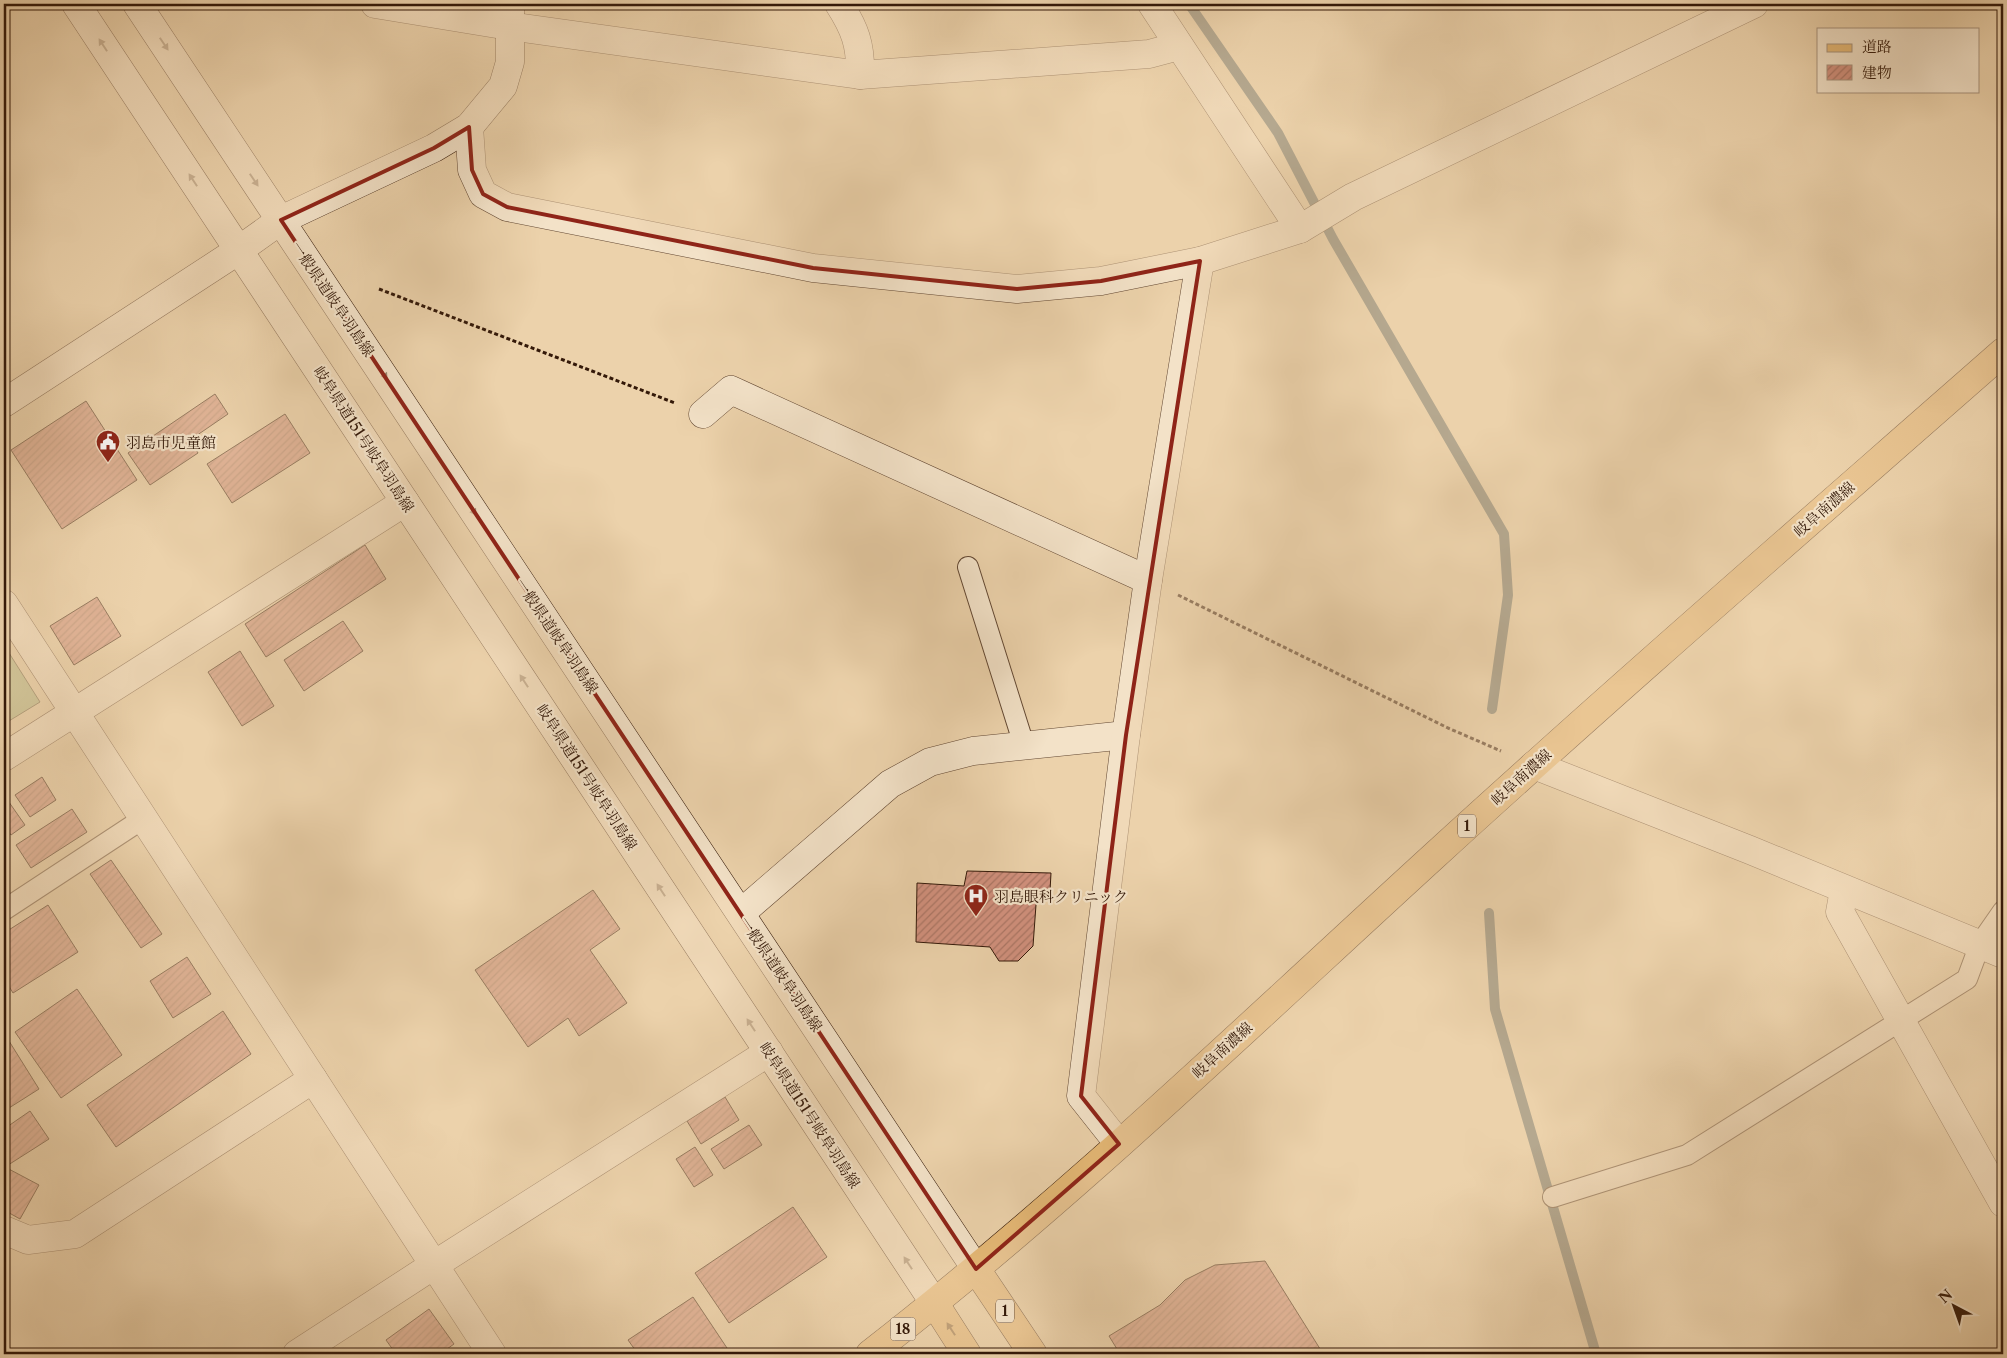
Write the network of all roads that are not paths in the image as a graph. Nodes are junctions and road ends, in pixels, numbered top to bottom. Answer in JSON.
{"nodes":[{"id":1,"x":76,"y":4,"type":"edge"},
{"id":2,"x":137,"y":4,"type":"edge"},
{"id":3,"x":375,"y":4,"type":"edge"},
{"id":4,"x":839,"y":4,"type":"edge"},
{"id":5,"x":1152,"y":4,"type":"edge"},
{"id":6,"x":1754,"y":4,"type":"edge"},
{"id":7,"x":510,"y":15,"type":"edge"},
{"id":8,"x":1180,"y":46,"type":"junction"},
{"id":9,"x":860,"y":75,"type":"junction"},
{"id":10,"x":469,"y":127,"type":"junction"},
{"id":11,"x":281,"y":220,"type":"junction"},
{"id":12,"x":1300,"y":229,"type":"junction"},
{"id":13,"x":239,"y":250,"type":"junction"},
{"id":14,"x":1200,"y":261,"type":"junction"},
{"id":15,"x":2003,"y":352,"type":"edge"},
{"id":16,"x":4,"y":403,"type":"edge"},
{"id":17,"x":703,"y":414,"type":"road end"},
{"id":18,"x":405,"y":502,"type":"junction"},
{"id":19,"x":968,"y":567,"type":"dead end"},
{"id":20,"x":1148,"y":580,"type":"junction"},
{"id":21,"x":4,"y":604,"type":"edge"},
{"id":22,"x":75,"y":712,"type":"junction"},
{"id":23,"x":1126,"y":735,"type":"junction"},
{"id":24,"x":1024,"y":745,"type":"junction"},
{"id":25,"x":4,"y":757,"type":"edge"},
{"id":26,"x":1534,"y":765,"type":"junction"},
{"id":27,"x":144,"y":818,"type":"junction"},
{"id":28,"x":1844,"y":890,"type":"junction"},
{"id":29,"x":4,"y":910,"type":"edge"},
{"id":30,"x":2003,"y":911,"type":"edge"},
{"id":31,"x":741,"y":913,"type":"junction"},
{"id":32,"x":1991,"y":949,"type":"edge"},
{"id":33,"x":1900,"y":1021,"type":"junction"},
{"id":34,"x":769,"y":1052,"type":"junction"},
{"id":35,"x":314,"y":1079,"type":"junction"},
{"id":36,"x":1119,"y":1144,"type":"junction"},
{"id":37,"x":1554,"y":1197,"type":"dead end"},
{"id":38,"x":2003,"y":1203,"type":"edge"},
{"id":39,"x":4,"y":1230,"type":"edge"},
{"id":40,"x":434,"y":1265,"type":"junction"},
{"id":41,"x":976,"y":1269,"type":"junction"},
{"id":42,"x":935,"y":1304,"type":"junction"},
{"id":43,"x":297,"y":1354,"type":"edge"},
{"id":44,"x":492,"y":1354,"type":"edge"},
{"id":45,"x":870,"y":1354,"type":"edge"},
{"id":46,"x":968,"y":1354,"type":"edge"},
{"id":47,"x":1033,"y":1354,"type":"edge"}],
"edges":[{"from":13,"to":1,"type":"street","one_way":true},
{"from":2,"to":11,"type":"street","name":"一般県道岐阜羽島線","one_way":true},
{"from":3,"to":7,"type":"street"},
{"from":4,"to":9,"type":"street"},
{"from":5,"to":8,"type":"street"},
{"from":6,"to":12,"type":"street"},
{"from":7,"to":9,"type":"street"},
{"from":7,"to":10,"type":"street"},
{"from":8,"to":9,"type":"street"},
{"from":8,"to":12,"type":"street"},
{"from":10,"to":11,"type":"street"},
{"from":10,"to":14,"type":"street"},
{"from":11,"to":13,"type":"street"},
{"from":11,"to":31,"type":"street","name":"一般県道岐阜羽島線","one_way":true},
{"from":12,"to":14,"type":"street"},
{"from":13,"to":16,"type":"street"},
{"from":13,"to":18,"type":"street","name":"岐阜県道151号岐阜羽島線"},
{"from":14,"to":20,"type":"street"},
{"from":15,"to":26,"type":"main road","name":"岐阜南濃線","number":"1"},
{"from":17,"to":20,"type":"street"},
{"from":18,"to":22,"type":"street"},
{"from":34,"to":18,"type":"street","name":"岐阜県道151号岐阜羽島線","one_way":true},
{"from":19,"to":24,"type":"lane"},
{"from":20,"to":23,"type":"street"},
{"from":21,"to":22,"type":"street"},
{"from":22,"to":25,"type":"street"},
{"from":22,"to":27,"type":"street"},
{"from":23,"to":24,"type":"street"},
{"from":23,"to":36,"type":"street"},
{"from":24,"to":31,"type":"street"},
{"from":26,"to":28,"type":"street"},
{"from":26,"to":36,"type":"main road","name":"岐阜南濃線","number":"1"},
{"from":27,"to":29,"type":"lane"},
{"from":27,"to":35,"type":"street"},
{"from":28,"to":32,"type":"street"},
{"from":28,"to":33,"type":"street"},
{"from":30,"to":32,"type":"lane"},
{"from":31,"to":41,"type":"street","name":"一般県道岐阜羽島線"},
{"from":32,"to":33,"type":"lane"},
{"from":33,"to":37,"type":"lane"},
{"from":33,"to":38,"type":"street"},
{"from":34,"to":40,"type":"street"},
{"from":42,"to":34,"type":"street","name":"岐阜県道151号岐阜羽島線","one_way":true},
{"from":35,"to":39,"type":"street"},
{"from":35,"to":40,"type":"street"},
{"from":36,"to":41,"type":"main road","name":"岐阜南濃線","number":"1"},
{"from":40,"to":43,"type":"street"},
{"from":40,"to":44,"type":"street"},
{"from":41,"to":42,"type":"main road","name":"岐阜南濃線","number":"1"},
{"from":41,"to":47,"type":"main road","number":"1"},
{"from":42,"to":45,"type":"main road","number":"18"},
{"from":46,"to":42,"type":"main road","one_way":true}]}
